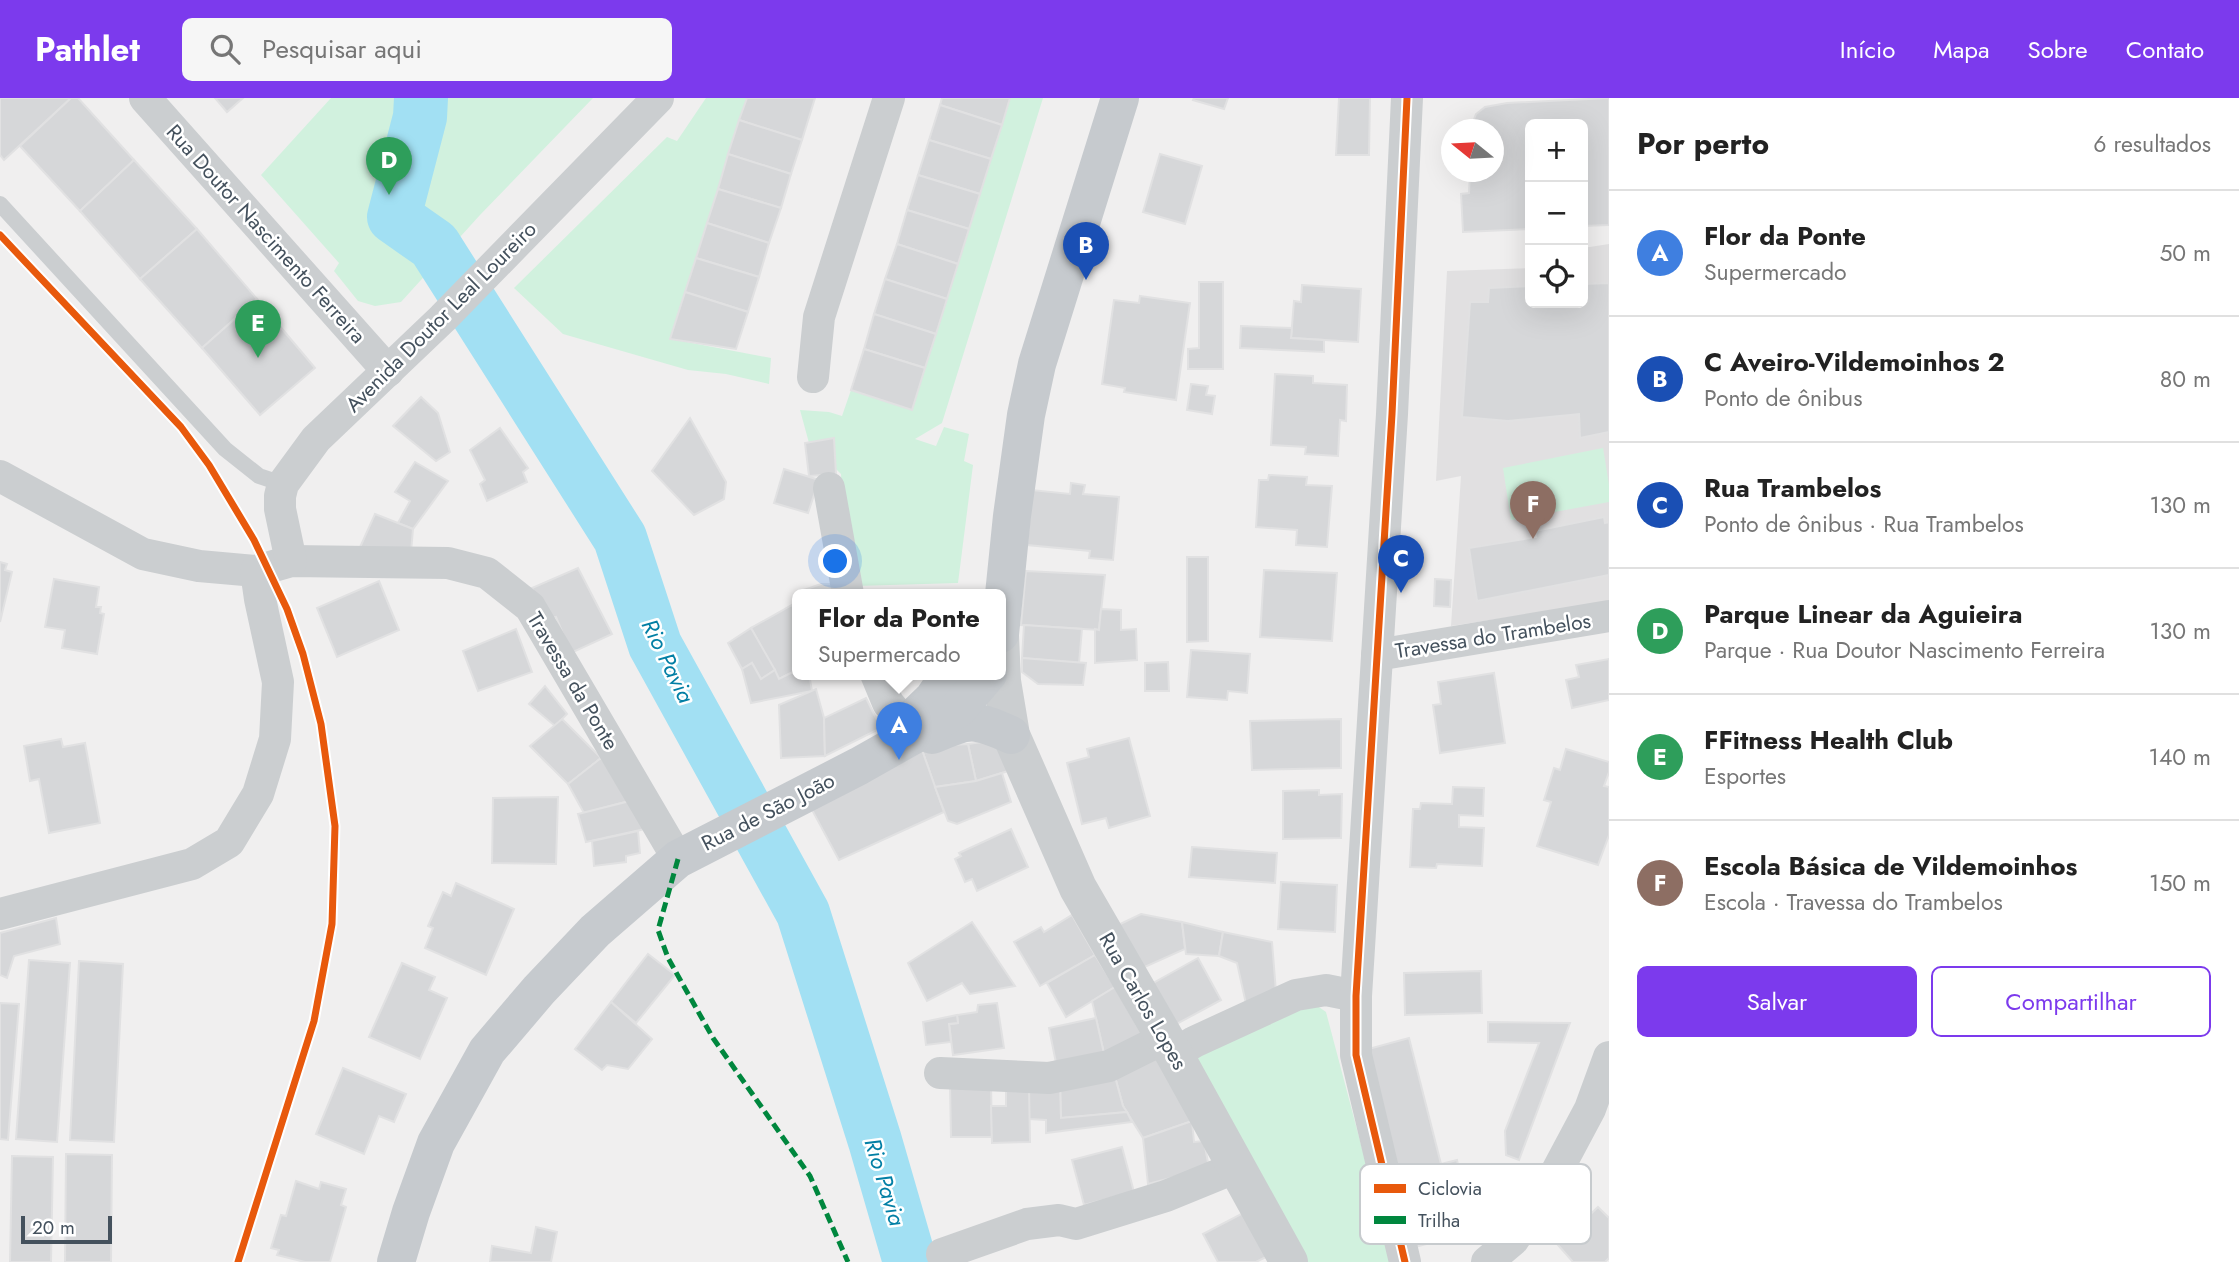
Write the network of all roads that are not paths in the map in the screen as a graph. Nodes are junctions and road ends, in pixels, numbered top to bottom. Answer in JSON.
{"nodes":[{"id":1,"x":145,"y":98,"type":"edge"},
{"id":2,"x":658,"y":98,"type":"edge"},
{"id":3,"x":890,"y":98,"type":"edge"},
{"id":4,"x":1093,"y":98,"type":"edge"},
{"id":5,"x":1120,"y":98,"type":"edge"},
{"id":6,"x":1407,"y":98,"type":"edge"},
{"id":7,"x":0,"y":204,"type":"edge"},
{"id":8,"x":388,"y":371,"type":"junction"},
{"id":9,"x":813,"y":377,"type":"dead end"},
{"id":10,"x":0,"y":476,"type":"edge"},
{"id":11,"x":283,"y":484,"type":"junction"},
{"id":12,"x":829,"y":488,"type":"dead end"},
{"id":13,"x":291,"y":561,"type":"junction"},
{"id":14,"x":256,"y":571,"type":"junction"},
{"id":15,"x":982,"y":585,"type":"edge"},
{"id":16,"x":848,"y":589,"type":"edge"},
{"id":17,"x":1005,"y":589,"type":"edge"},
{"id":18,"x":1609,"y":617,"type":"edge"},
{"id":19,"x":1377,"y":655,"type":"junction"},
{"id":20,"x":946,"y":680,"type":"edge"},
{"id":21,"x":983,"y":680,"type":"edge"},
{"id":22,"x":990,"y":680,"type":"edge"},
{"id":23,"x":1002,"y":680,"type":"edge"},
{"id":24,"x":886,"y":681,"type":"edge"},
{"id":25,"x":914,"y":718,"type":"junction"},
{"id":26,"x":1010,"y":735,"type":"junction"},
{"id":27,"x":859,"y":766,"type":"junction"},
{"id":28,"x":687,"y":854,"type":"junction"},
{"id":29,"x":0,"y":914,"type":"edge"},
{"id":30,"x":1356,"y":996,"type":"junction"},
{"id":31,"x":1170,"y":1046,"type":"junction"},
{"id":32,"x":1609,"y":1057,"type":"edge"},
{"id":33,"x":940,"y":1073,"type":"dead end"},
{"id":34,"x":1600,"y":1117,"type":"edge"},
{"id":35,"x":1382,"y":1164,"type":"edge"},
{"id":36,"x":1565,"y":1164,"type":"edge"},
{"id":37,"x":1237,"y":1167,"type":"junction"},
{"id":38,"x":1401,"y":1244,"type":"edge"},
{"id":39,"x":1508,"y":1244,"type":"edge"},
{"id":40,"x":942,"y":1254,"type":"dead end"},
{"id":41,"x":1287,"y":1261,"type":"edge"},
{"id":42,"x":396,"y":1262,"type":"edge"},
{"id":43,"x":1405,"y":1262,"type":"edge"},
{"id":44,"x":1487,"y":1262,"type":"edge"}],
"edges":[{"from":1,"to":8,"type":"street","name":"Rua Doutor Nascimento Ferreira"},
{"from":2,"to":8,"type":"street","name":"Avenida Doutor Leal Loureiro"},
{"from":3,"to":9,"type":"street"},
{"from":4,"to":15,"type":"main road"},
{"from":5,"to":17,"type":"main road"},
{"from":6,"to":19,"type":"street"},
{"from":7,"to":11,"type":"lane"},
{"from":8,"to":11,"type":"street","name":"Avenida Doutor Leal Loureiro"},
{"from":10,"to":14,"type":"street"},
{"from":11,"to":13,"type":"street"},
{"from":12,"to":16,"type":"street"},
{"from":13,"to":14,"type":"street","name":"Travessa da Ponte"},
{"from":13,"to":28,"type":"street","name":"Travessa da Ponte"},
{"from":14,"to":29,"type":"street"},
{"from":18,"to":19,"type":"street","name":"Travessa do Trambelos"},
{"from":19,"to":30,"type":"street"},
{"from":20,"to":25,"type":"main road"},
{"from":21,"to":27,"type":"main road"},
{"from":22,"to":26,"type":"main road"},
{"from":23,"to":26,"type":"street","name":"Rua Carlos Lopes"},
{"from":24,"to":25,"type":"street"},
{"from":25,"to":27,"type":"main road"},
{"from":26,"to":27,"type":"main road"},
{"from":26,"to":31,"type":"street","name":"Rua Carlos Lopes"},
{"from":27,"to":28,"type":"main road","name":"Rua de São João"},
{"from":28,"to":42,"type":"main road","name":"Rua de São João"},
{"from":30,"to":31,"type":"street"},
{"from":30,"to":35,"type":"street"},
{"from":31,"to":33,"type":"street"},
{"from":31,"to":37,"type":"street","name":"Rua Carlos Lopes"},
{"from":32,"to":34,"type":"street"},
{"from":34,"to":36,"type":"street"},
{"from":37,"to":40,"type":"street"},
{"from":37,"to":41,"type":"street","name":"Rua Carlos Lopes"},
{"from":38,"to":43,"type":"street"},
{"from":39,"to":44,"type":"street"}]}
